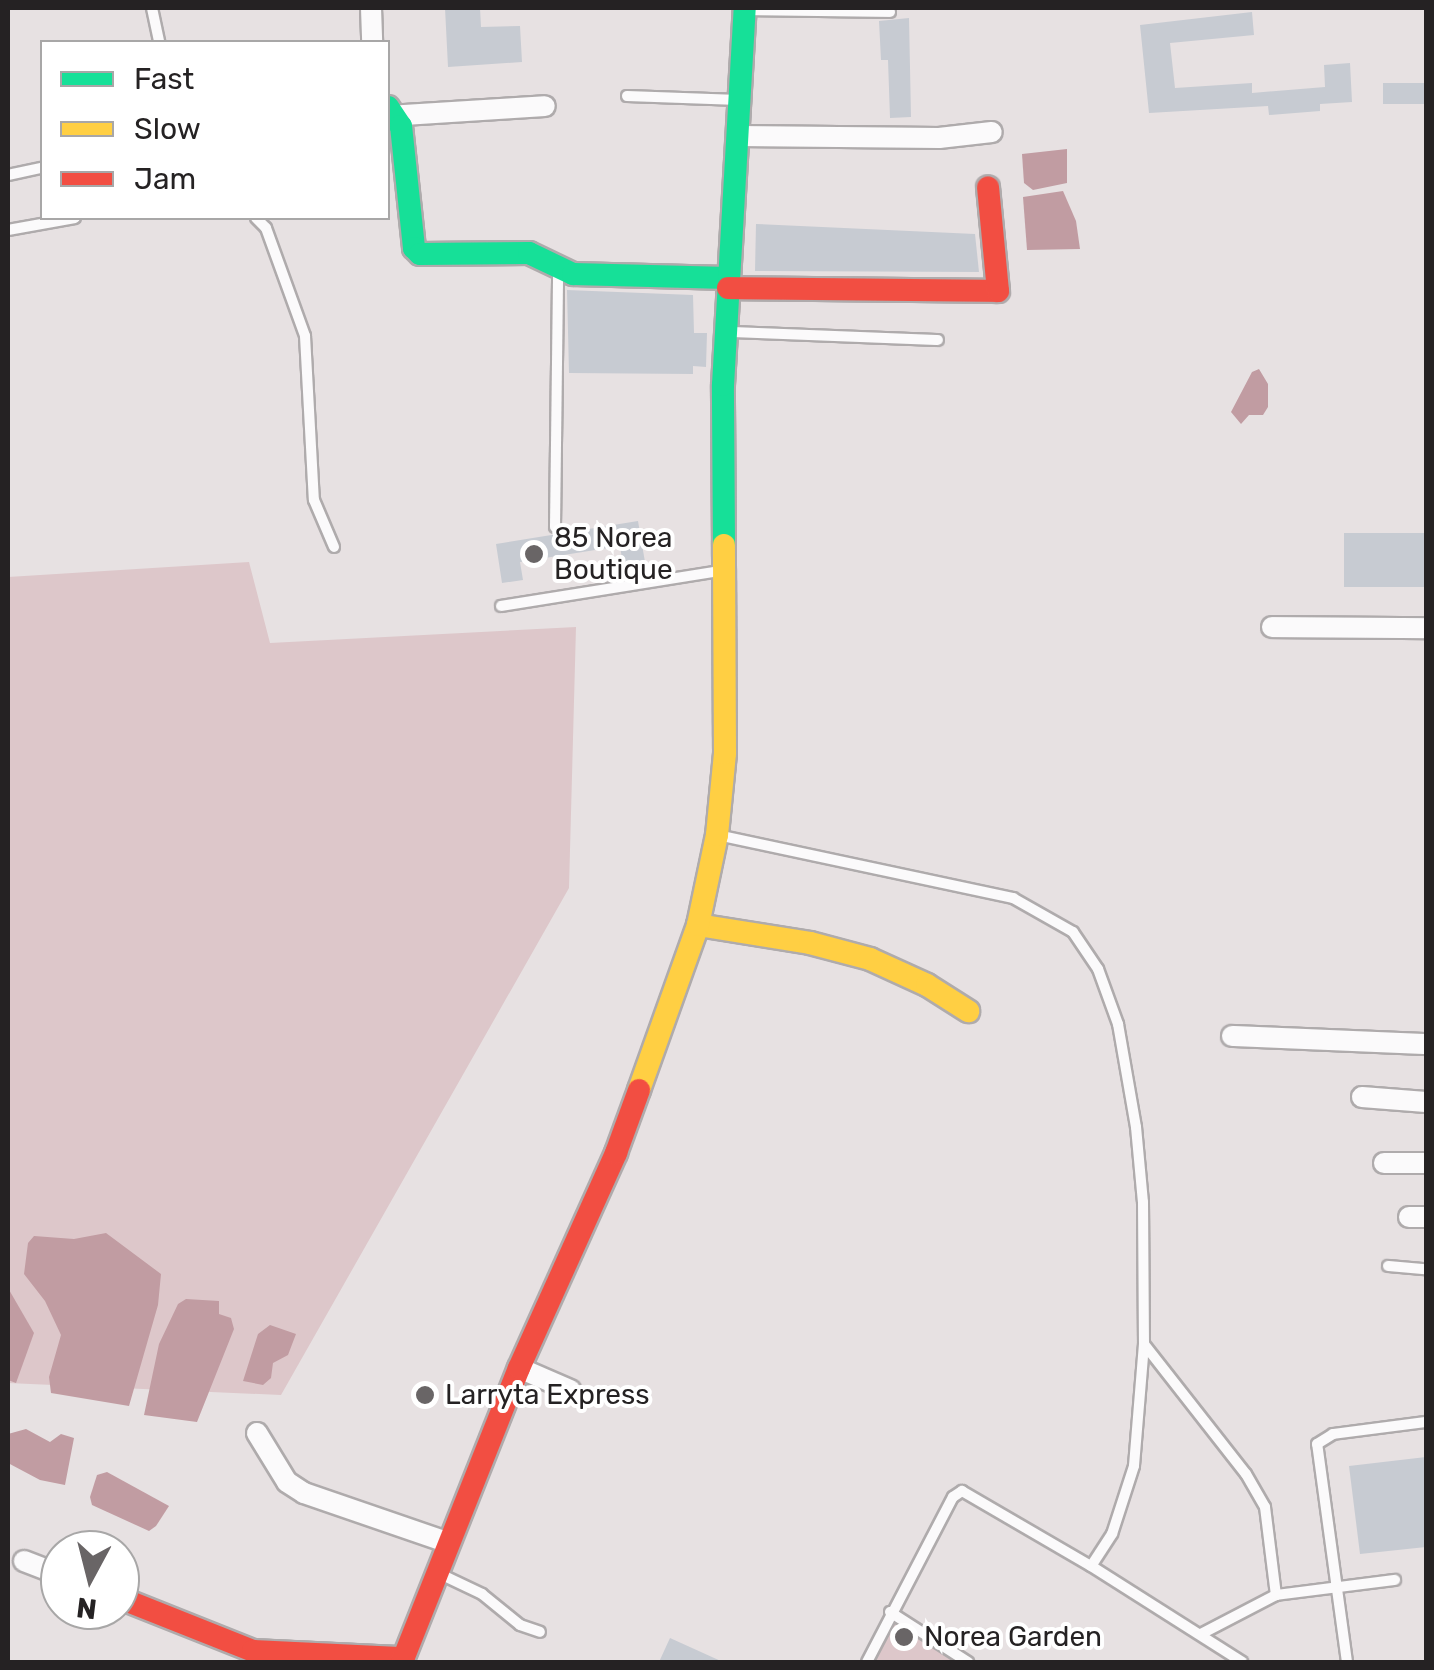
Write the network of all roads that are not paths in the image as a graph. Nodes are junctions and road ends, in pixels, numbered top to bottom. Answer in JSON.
{"nodes":[{"id":1,"x":152,"y":8,"type":"edge"},
{"id":2,"x":371,"y":8,"type":"edge"},
{"id":3,"x":745,"y":9,"type":"edge"},
{"id":4,"x":890,"y":12,"type":"dead end"},
{"id":5,"x":159,"y":40,"type":"edge"},
{"id":6,"x":372,"y":40,"type":"edge"},
{"id":7,"x":627,"y":96,"type":"dead end"},
{"id":8,"x":740,"y":100,"type":"junction"},
{"id":9,"x":545,"y":106,"type":"dead end"},
{"id":10,"x":390,"y":113,"type":"edge"},
{"id":11,"x":390,"y":114,"type":"edge"},
{"id":12,"x":992,"y":132,"type":"dead end"},
{"id":13,"x":738,"y":136,"type":"junction"},
{"id":14,"x":40,"y":168,"type":"edge"},
{"id":15,"x":8,"y":174,"type":"edge"},
{"id":16,"x":988,"y":187,"type":"dead end"},
{"id":17,"x":64,"y":220,"type":"edge"},
{"id":18,"x":258,"y":220,"type":"edge"},
{"id":19,"x":8,"y":230,"type":"edge"},
{"id":20,"x":558,"y":267,"type":"junction"},
{"id":21,"x":728,"y":283,"type":"junction"},
{"id":22,"x":724,"y":332,"type":"junction"},
{"id":23,"x":938,"y":340,"type":"dead end"},
{"id":24,"x":555,"y":527,"type":"dead end"},
{"id":25,"x":334,"y":547,"type":"dead end"},
{"id":26,"x":726,"y":570,"type":"junction"},
{"id":27,"x":501,"y":606,"type":"dead end"},
{"id":28,"x":1272,"y":627,"type":"dead end"},
{"id":29,"x":1426,"y":628,"type":"edge"},
{"id":30,"x":717,"y":835,"type":"junction"},
{"id":31,"x":698,"y":925,"type":"junction"},
{"id":32,"x":968,"y":1011,"type":"dead end"},
{"id":33,"x":1232,"y":1036,"type":"dead end"},
{"id":34,"x":1426,"y":1044,"type":"edge"},
{"id":35,"x":1362,"y":1097,"type":"dead end"},
{"id":36,"x":1426,"y":1102,"type":"edge"},
{"id":37,"x":1384,"y":1162,"type":"dead end"},
{"id":38,"x":1426,"y":1163,"type":"edge"},
{"id":39,"x":1388,"y":1266,"type":"dead end"},
{"id":40,"x":1426,"y":1269,"type":"edge"},
{"id":41,"x":1144,"y":1344,"type":"junction"},
{"id":42,"x":520,"y":1368,"type":"junction"},
{"id":43,"x":570,"y":1390,"type":"dead end"},
{"id":44,"x":1426,"y":1422,"type":"edge"},
{"id":45,"x":256,"y":1433,"type":"dead end"},
{"id":46,"x":450,"y":1544,"type":"junction"},
{"id":47,"x":24,"y":1561,"type":"dead end"},
{"id":48,"x":1092,"y":1566,"type":"junction"},
{"id":49,"x":40,"y":1567,"type":"edge"},
{"id":50,"x":438,"y":1573,"type":"junction"},
{"id":51,"x":1395,"y":1580,"type":"dead end"},
{"id":52,"x":1336,"y":1587,"type":"junction"},
{"id":53,"x":1276,"y":1595,"type":"junction"},
{"id":54,"x":140,"y":1606,"type":"edge"},
{"id":55,"x":890,"y":1612,"type":"junction"},
{"id":56,"x":540,"y":1632,"type":"dead end"},
{"id":57,"x":1201,"y":1634,"type":"junction"},
{"id":58,"x":403,"y":1660,"type":"edge"},
{"id":59,"x":867,"y":1662,"type":"edge"},
{"id":60,"x":968,"y":1662,"type":"edge"},
{"id":61,"x":1242,"y":1662,"type":"edge"},
{"id":62,"x":1347,"y":1662,"type":"edge"}],
"edges":[{"from":1,"to":5,"type":"lane"},
{"from":2,"to":6,"type":"street"},
{"from":3,"to":4,"type":"lane"},
{"from":3,"to":8,"type":"street"},
{"from":7,"to":8,"type":"lane"},
{"from":8,"to":13,"type":"street"},
{"from":9,"to":10,"type":"street"},
{"from":11,"to":20,"type":"street"},
{"from":12,"to":13,"type":"street"},
{"from":13,"to":21,"type":"street"},
{"from":14,"to":15,"type":"lane"},
{"from":16,"to":21,"type":"street"},
{"from":17,"to":19,"type":"lane"},
{"from":18,"to":25,"type":"lane"},
{"from":20,"to":21,"type":"street"},
{"from":20,"to":24,"type":"lane"},
{"from":21,"to":22,"type":"street"},
{"from":22,"to":23,"type":"lane"},
{"from":22,"to":26,"type":"street"},
{"from":26,"to":27,"type":"lane"},
{"from":26,"to":30,"type":"street"},
{"from":28,"to":29,"type":"street"},
{"from":30,"to":31,"type":"street"},
{"from":30,"to":41,"type":"lane"},
{"from":31,"to":32,"type":"street"},
{"from":31,"to":42,"type":"street"},
{"from":33,"to":34,"type":"street"},
{"from":35,"to":36,"type":"street"},
{"from":37,"to":38,"type":"street"},
{"from":39,"to":40,"type":"lane"},
{"from":41,"to":48,"type":"lane"},
{"from":41,"to":53,"type":"lane"},
{"from":42,"to":43,"type":"street"},
{"from":42,"to":46,"type":"street"},
{"from":44,"to":52,"type":"lane"},
{"from":45,"to":46,"type":"street"},
{"from":46,"to":50,"type":"street"},
{"from":47,"to":49,"type":"street"},
{"from":48,"to":55,"type":"lane"},
{"from":48,"to":57,"type":"lane"},
{"from":50,"to":56,"type":"lane"},
{"from":50,"to":58,"type":"street"},
{"from":51,"to":52,"type":"lane"},
{"from":52,"to":53,"type":"lane"},
{"from":52,"to":62,"type":"lane"},
{"from":53,"to":57,"type":"lane"},
{"from":54,"to":58,"type":"street"},
{"from":55,"to":59,"type":"lane"},
{"from":55,"to":60,"type":"lane"},
{"from":57,"to":61,"type":"lane"}]}
